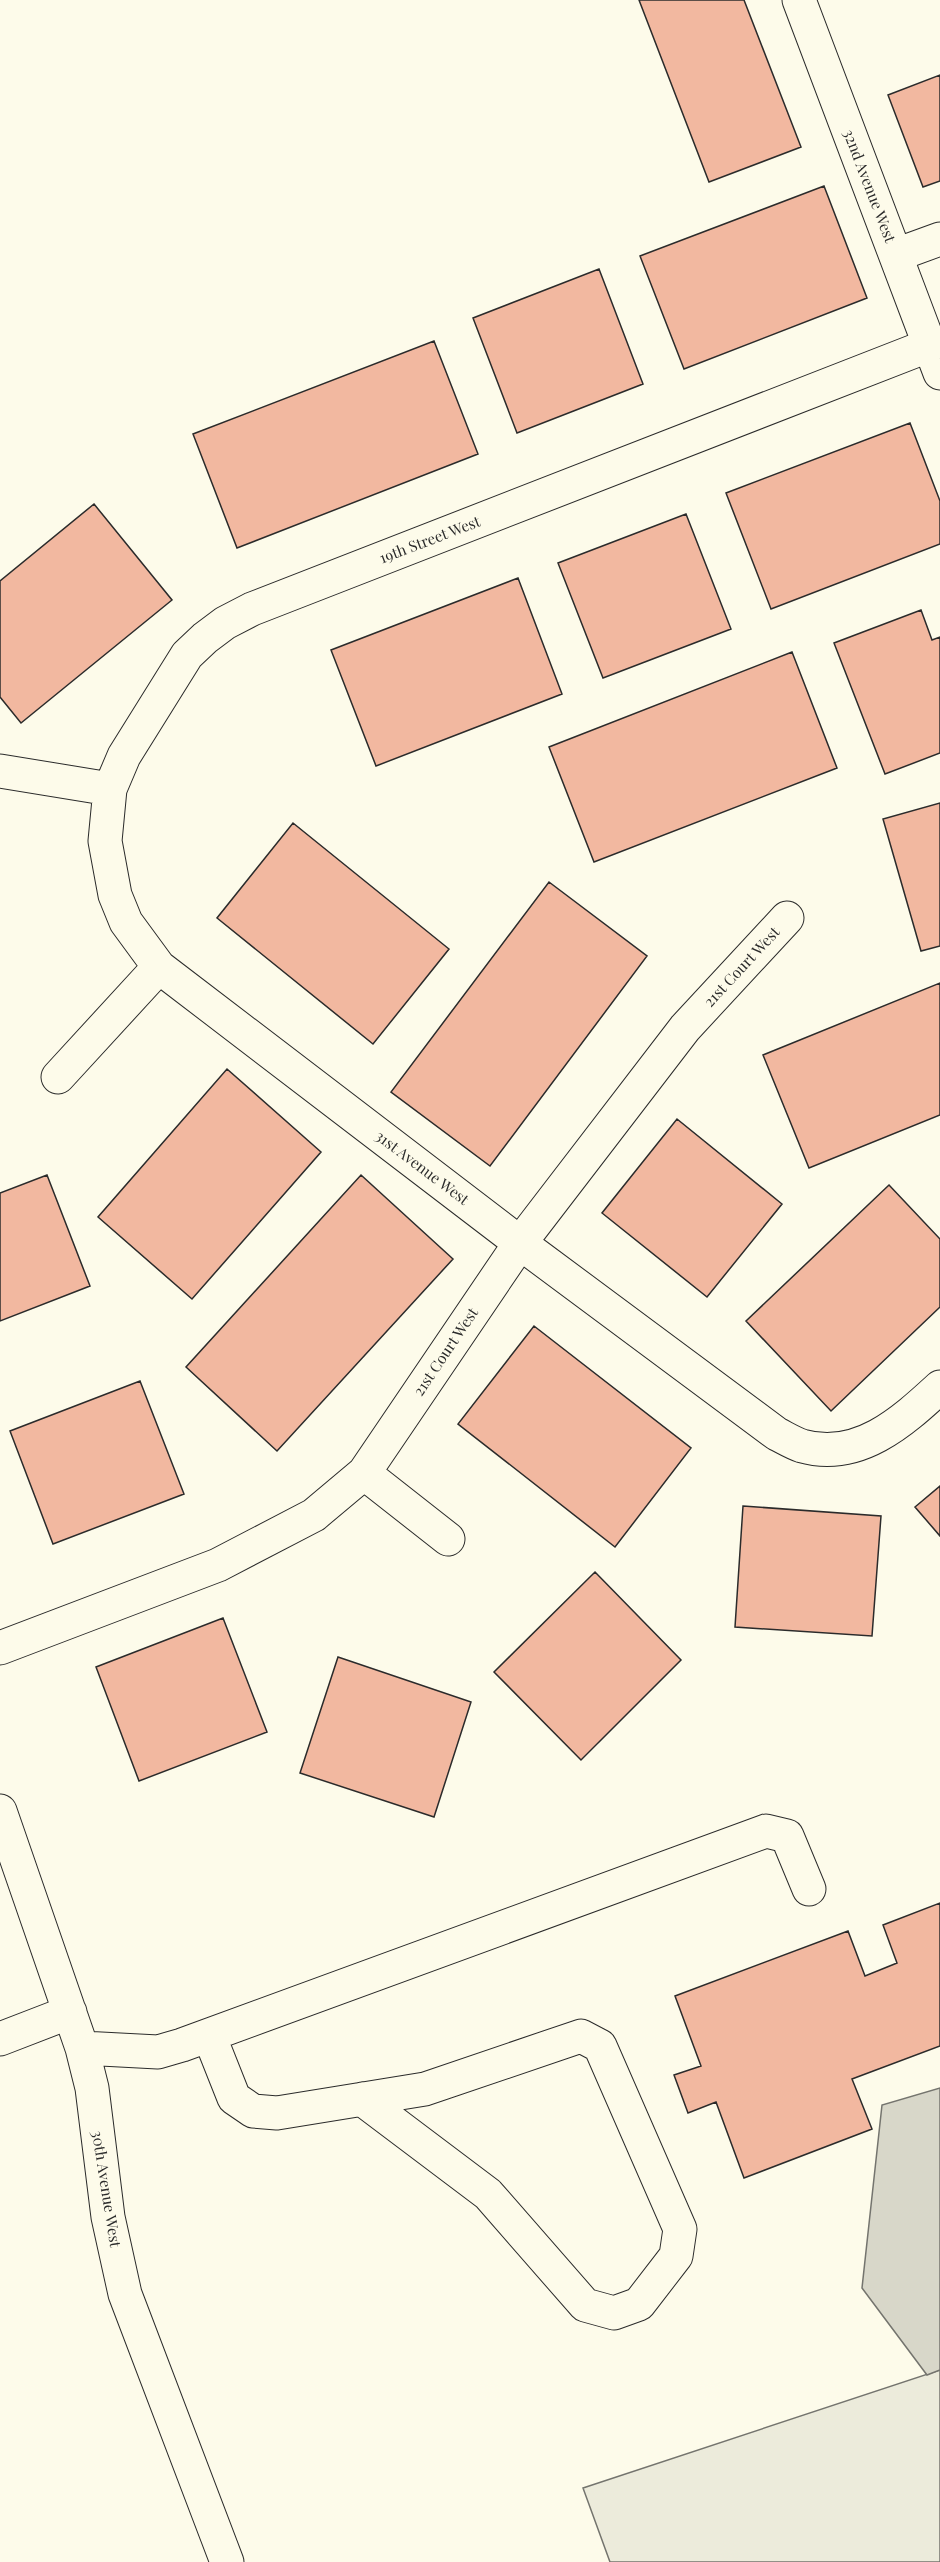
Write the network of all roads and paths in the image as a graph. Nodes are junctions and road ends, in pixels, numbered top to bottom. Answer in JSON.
{"nodes":[{"id":1,"x":799,"y":0,"type":"edge"},
{"id":2,"x":940,"y":238,"type":"edge"},
{"id":3,"x":896,"y":255,"type":"junction"},
{"id":4,"x":935,"y":359,"type":"edge"},
{"id":5,"x":0,"y":771,"type":"edge"},
{"id":6,"x":110,"y":789,"type":"junction"},
{"id":7,"x":787,"y":918,"type":"dead end"},
{"id":8,"x":159,"y":968,"type":"junction"},
{"id":9,"x":58,"y":1077,"type":"dead end"},
{"id":10,"x":520,"y":1243,"type":"junction"},
{"id":11,"x":940,"y":1387,"type":"edge"},
{"id":12,"x":364,"y":1473,"type":"junction"},
{"id":13,"x":448,"y":1539,"type":"dead end"},
{"id":14,"x":0,"y":1648,"type":"edge"},
{"id":15,"x":0,"y":1811,"type":"edge"},
{"id":16,"x":809,"y":1889,"type":"dead end"},
{"id":17,"x":70,"y":2012,"type":"junction"},
{"id":18,"x":209,"y":2035,"type":"junction"},
{"id":19,"x":0,"y":2039,"type":"edge"},
{"id":20,"x":82,"y":2048,"type":"junction"},
{"id":21,"x":362,"y":2099,"type":"junction"},
{"id":22,"x":227,"y":2562,"type":"edge"}],
"edges":[{"from":1,"to":3,"type":"street","name":"32nd Avenue West"},
{"from":2,"to":3,"type":"street"},
{"from":3,"to":4,"type":"street","name":"32nd Avenue West"},
{"from":4,"to":6,"type":"street","name":"19th Street West"},
{"from":5,"to":6,"type":"street"},
{"from":6,"to":8,"type":"street","name":"31st Avenue West"},
{"from":7,"to":10,"type":"street","name":"21st Court West"},
{"from":8,"to":9,"type":"street"},
{"from":8,"to":10,"type":"street","name":"31st Avenue West"},
{"from":10,"to":11,"type":"street","name":"31st Avenue West"},
{"from":10,"to":12,"type":"street","name":"21st Court West"},
{"from":12,"to":13,"type":"street"},
{"from":12,"to":14,"type":"street","name":"21st Court West"},
{"from":15,"to":17,"type":"street","name":"30th Avenue West"},
{"from":16,"to":18,"type":"street"},
{"from":17,"to":19,"type":"street"},
{"from":17,"to":20,"type":"street","name":"30th Avenue West"},
{"from":18,"to":20,"type":"street"},
{"from":18,"to":21,"type":"street"},
{"from":20,"to":22,"type":"street","name":"30th Avenue West"},
{"from":21,"to":21,"type":"street"}]}
